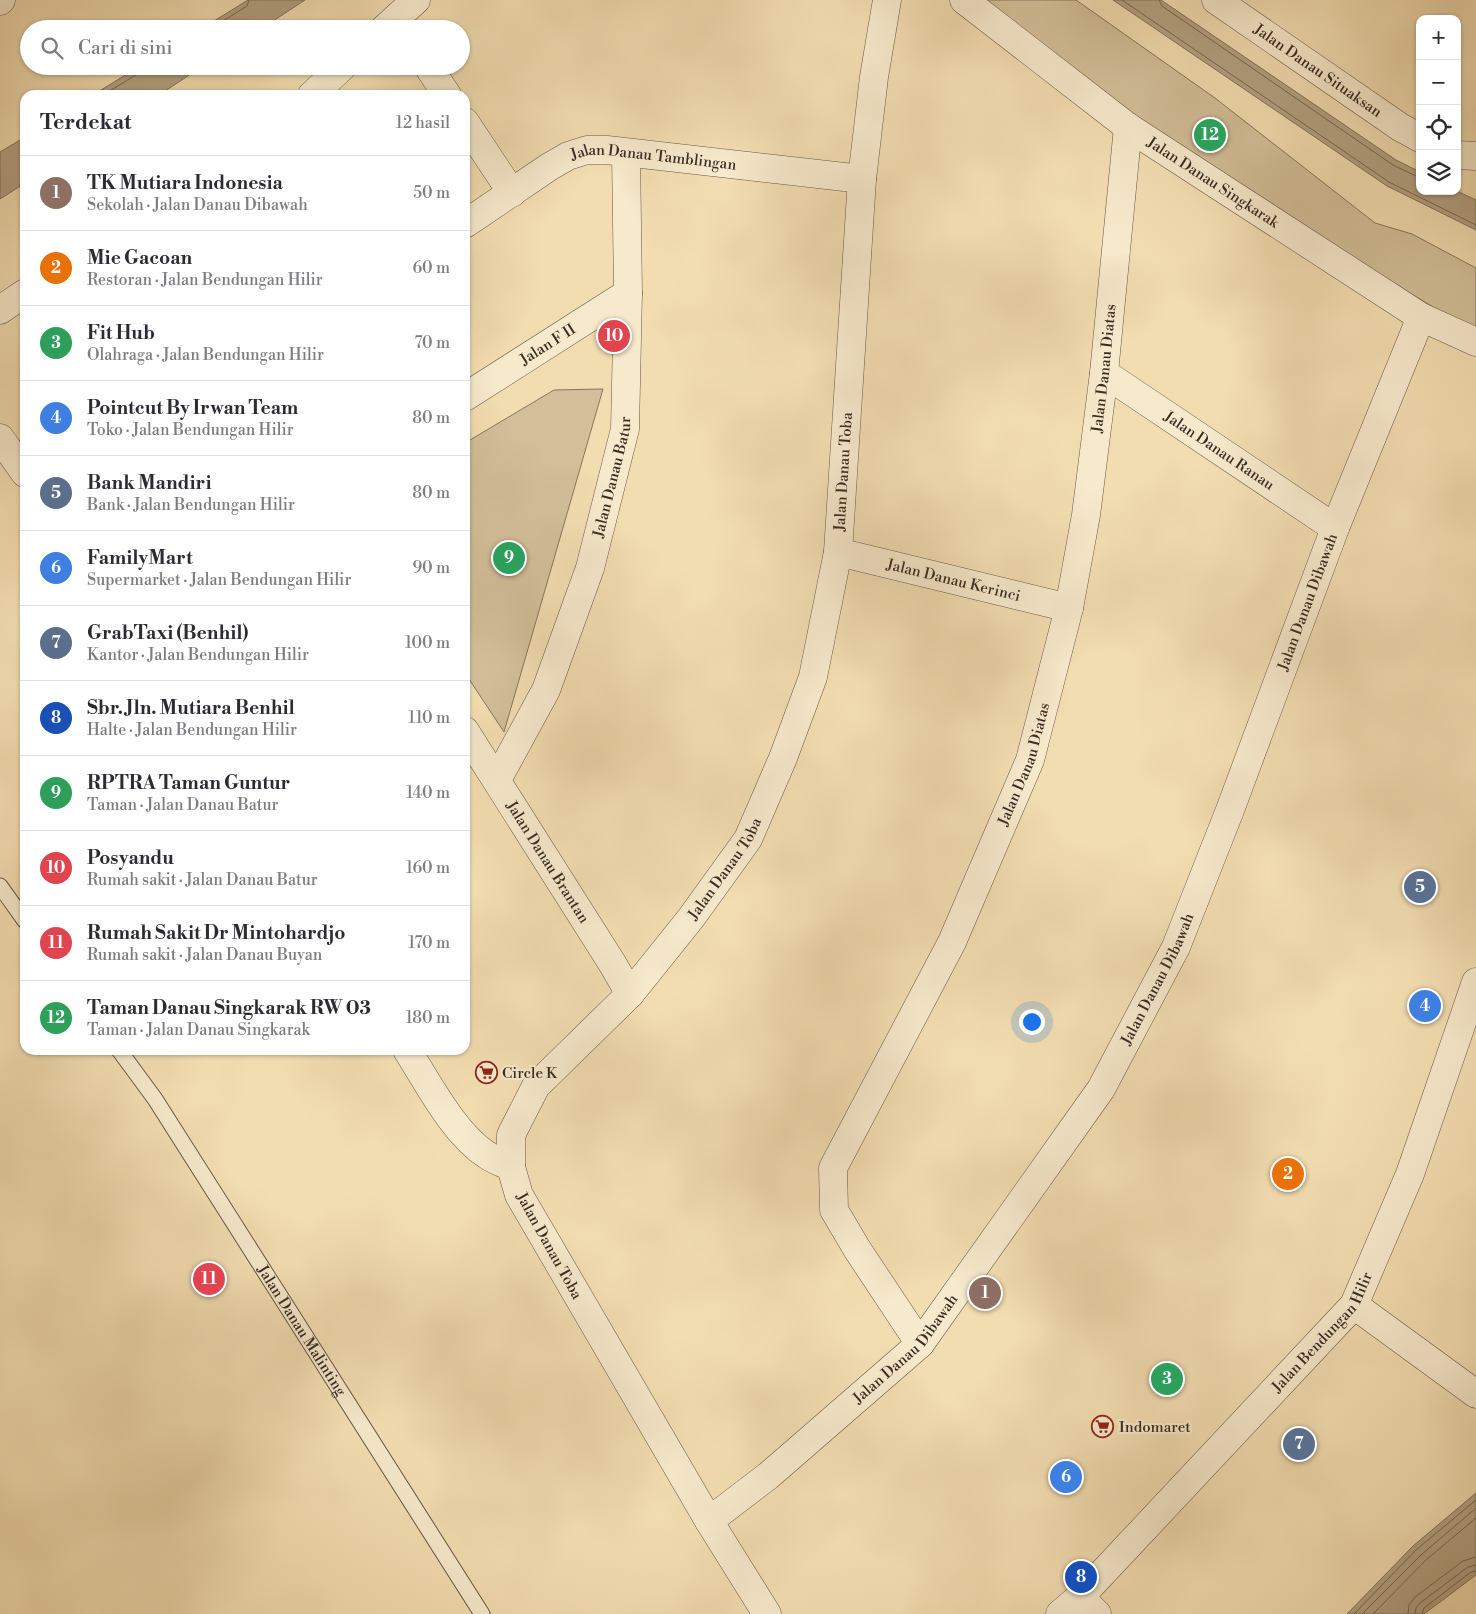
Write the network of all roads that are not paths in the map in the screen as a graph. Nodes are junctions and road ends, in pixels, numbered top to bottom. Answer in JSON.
{"nodes":[{"id":1,"x":887,"y":0,"type":"edge"},
{"id":2,"x":964,"y":0,"type":"edge"},
{"id":3,"x":1216,"y":0,"type":"edge"},
{"id":4,"x":333,"y":75,"type":"edge"},
{"id":5,"x":434,"y":75,"type":"edge"},
{"id":6,"x":317,"y":90,"type":"edge"},
{"id":7,"x":444,"y":90,"type":"edge"},
{"id":8,"x":1128,"y":127,"type":"junction"},
{"id":9,"x":470,"y":130,"type":"edge"},
{"id":10,"x":1416,"y":136,"type":"edge"},
{"id":11,"x":626,"y":153,"type":"junction"},
{"id":12,"x":1461,"y":155,"type":"edge"},
{"id":13,"x":1476,"y":156,"type":"edge"},
{"id":14,"x":862,"y":179,"type":"junction"},
{"id":15,"x":512,"y":193,"type":"junction"},
{"id":16,"x":470,"y":221,"type":"edge"},
{"id":17,"x":628,"y":293,"type":"junction"},
{"id":18,"x":20,"y":296,"type":"edge"},
{"id":19,"x":0,"y":310,"type":"edge"},
{"id":20,"x":1421,"y":317,"type":"junction"},
{"id":21,"x":1476,"y":342,"type":"edge"},
{"id":22,"x":1104,"y":373,"type":"junction"},
{"id":23,"x":470,"y":394,"type":"edge"},
{"id":24,"x":0,"y":438,"type":"edge"},
{"id":25,"x":20,"y":466,"type":"edge"},
{"id":26,"x":1335,"y":528,"type":"junction"},
{"id":27,"x":838,"y":552,"type":"junction"},
{"id":28,"x":1069,"y":608,"type":"junction"},
{"id":29,"x":470,"y":738,"type":"edge"},
{"id":30,"x":498,"y":780,"type":"junction"},
{"id":31,"x":0,"y":886,"type":"edge"},
{"id":32,"x":20,"y":914,"type":"edge"},
{"id":33,"x":1475,"y":988,"type":"edge"},
{"id":34,"x":630,"y":994,"type":"junction"},
{"id":35,"x":124,"y":1055,"type":"edge"},
{"id":36,"x":410,"y":1055,"type":"edge"},
{"id":37,"x":511,"y":1167,"type":"junction"},
{"id":38,"x":1354,"y":1305,"type":"junction"},
{"id":39,"x":920,"y":1344,"type":"junction"},
{"id":40,"x":1476,"y":1394,"type":"edge"},
{"id":41,"x":709,"y":1520,"type":"junction"},
{"id":42,"x":1079,"y":1608,"type":"edge"},
{"id":43,"x":482,"y":1614,"type":"edge"},
{"id":44,"x":767,"y":1614,"type":"edge"}],
"edges":[{"from":1,"to":14,"type":"street","name":"Jalan Danau Toba"},
{"from":2,"to":8,"type":"street","name":"Jalan Danau Singkarak"},
{"from":3,"to":10,"type":"street","name":"Jalan Danau Situaksan"},
{"from":4,"to":6,"type":"street"},
{"from":5,"to":7,"type":"street"},
{"from":8,"to":20,"type":"street","name":"Jalan Danau Singkarak"},
{"from":8,"to":22,"type":"street","name":"Jalan Danau Diatas"},
{"from":9,"to":15,"type":"street"},
{"from":11,"to":14,"type":"street","name":"Jalan Danau Tamblingan"},
{"from":11,"to":15,"type":"street","name":"Jalan Danau Tamblingan"},
{"from":11,"to":17,"type":"street","name":"Jalan Danau Batur"},
{"from":12,"to":13,"type":"street"},
{"from":14,"to":27,"type":"street","name":"Jalan Danau Toba"},
{"from":15,"to":16,"type":"street","name":"Jalan Danau Tamblingan"},
{"from":17,"to":23,"type":"street","name":"Jalan F II"},
{"from":17,"to":30,"type":"street","name":"Jalan Danau Batur"},
{"from":18,"to":19,"type":"street"},
{"from":20,"to":21,"type":"street","name":"Jalan Danau Singkarak"},
{"from":20,"to":26,"type":"street","name":"Jalan Danau Dibawah"},
{"from":22,"to":26,"type":"street","name":"Jalan Danau Ranau"},
{"from":22,"to":28,"type":"street","name":"Jalan Danau Diatas"},
{"from":24,"to":25,"type":"street"},
{"from":26,"to":39,"type":"street","name":"Jalan Danau Dibawah"},
{"from":27,"to":28,"type":"street","name":"Jalan Danau Kerinci"},
{"from":27,"to":34,"type":"street","name":"Jalan Danau Toba"},
{"from":28,"to":39,"type":"street","name":"Jalan Danau Diatas"},
{"from":29,"to":30,"type":"street","name":"Jalan Danau Brantan"},
{"from":30,"to":34,"type":"street","name":"Jalan Danau Brantan"},
{"from":31,"to":32,"type":"lane"},
{"from":33,"to":38,"type":"street","name":"Jalan Bendungan Hilir"},
{"from":34,"to":37,"type":"street","name":"Jalan Danau Toba"},
{"from":35,"to":43,"type":"lane","name":"Jalan Danau Malinting"},
{"from":36,"to":37,"type":"street"},
{"from":37,"to":41,"type":"street","name":"Jalan Danau Toba"},
{"from":38,"to":40,"type":"street"},
{"from":38,"to":42,"type":"street","name":"Jalan Bendungan Hilir"},
{"from":39,"to":41,"type":"street","name":"Jalan Danau Dibawah"},
{"from":41,"to":44,"type":"street","name":"Jalan Danau Toba"}]}
